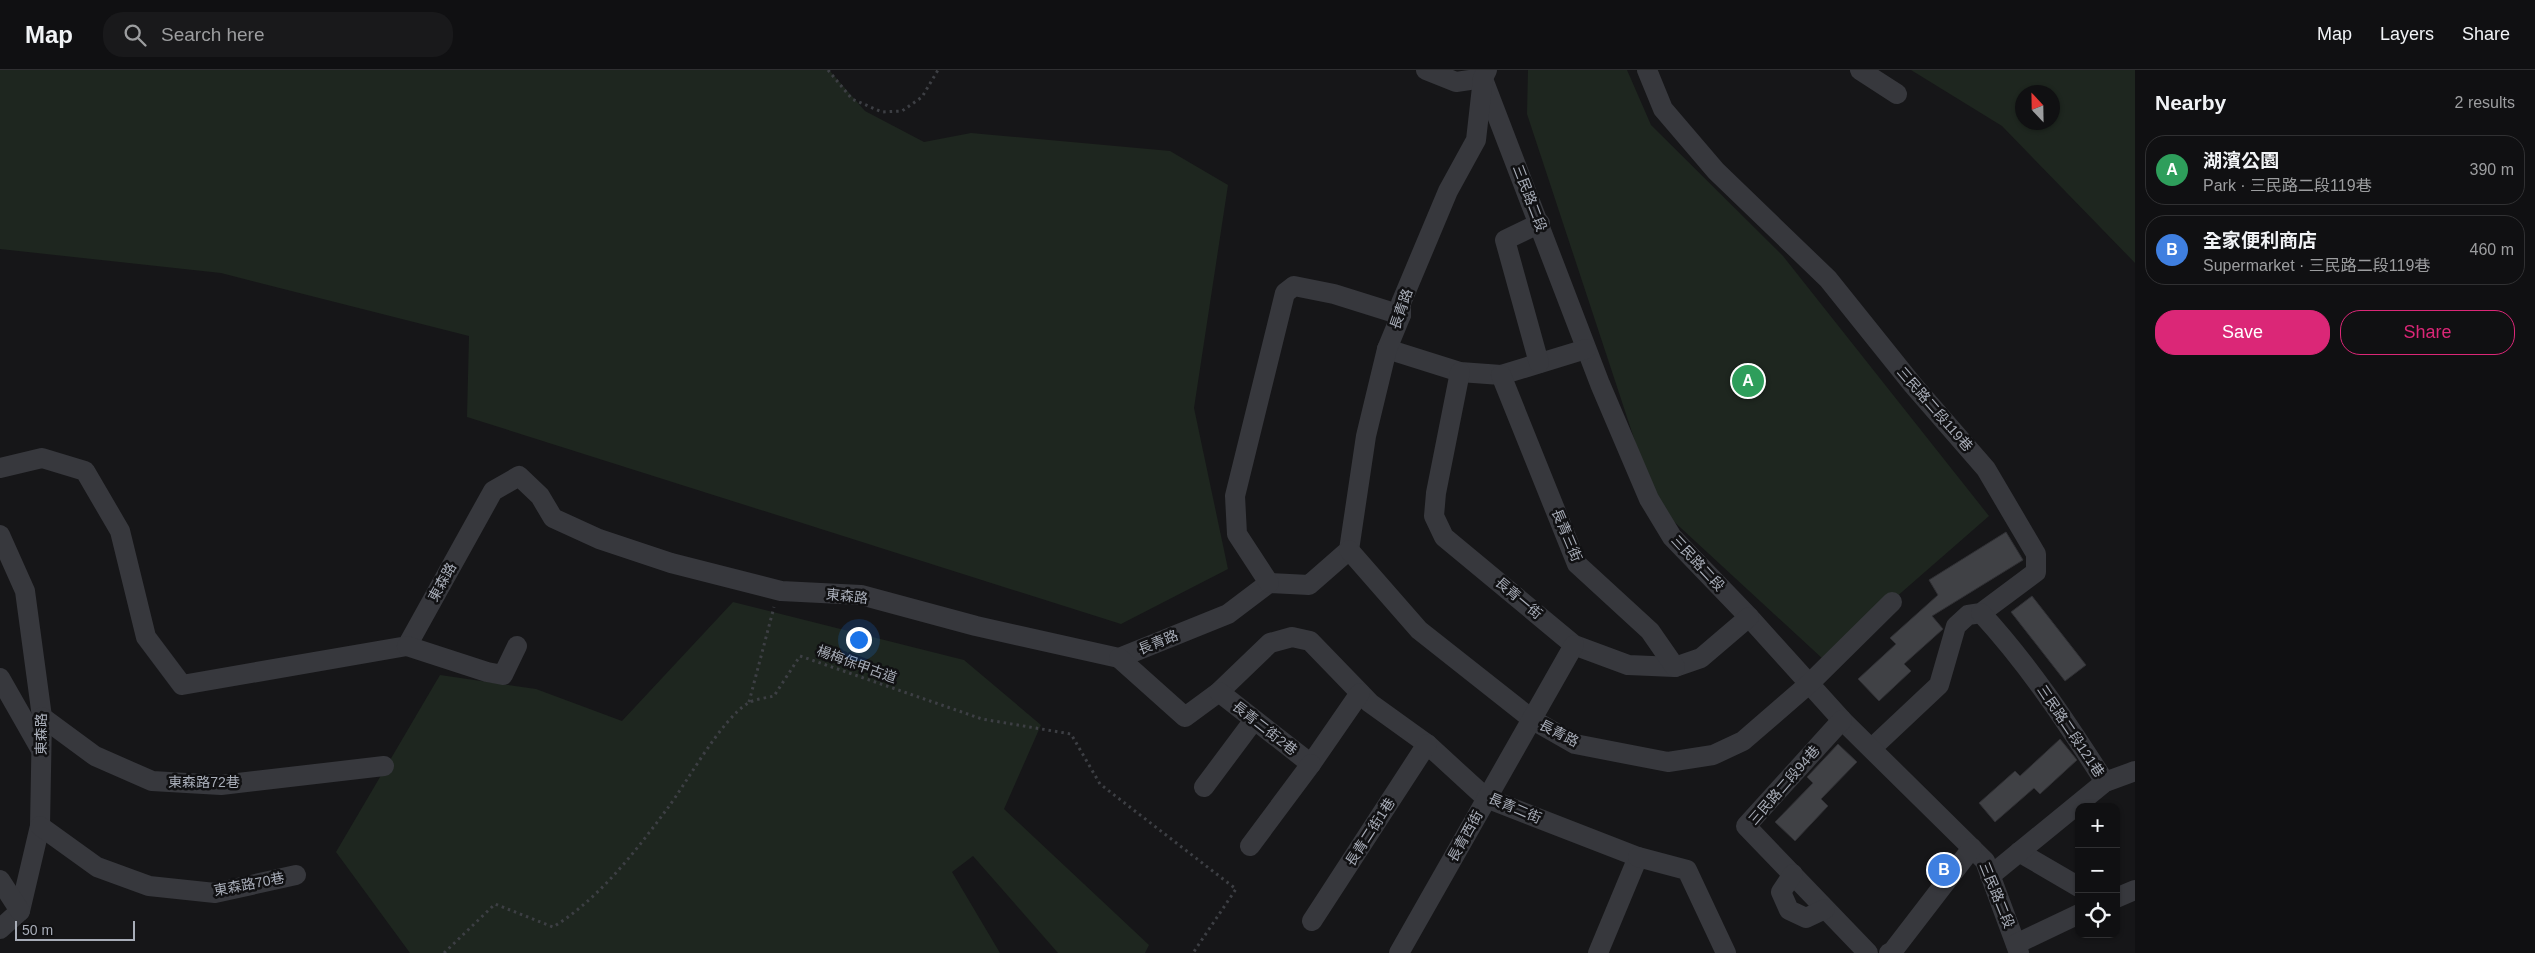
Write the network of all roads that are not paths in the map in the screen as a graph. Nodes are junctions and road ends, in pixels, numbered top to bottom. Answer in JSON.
{"nodes":[{"id":1,"x":1426,"y":70,"type":"edge"},
{"id":2,"x":1647,"y":70,"type":"edge"},
{"id":3,"x":1860,"y":70,"type":"edge"},
{"id":4,"x":1483,"y":73,"type":"edge"},
{"id":5,"x":1897,"y":94,"type":"dead end"},
{"id":6,"x":1540,"y":223,"type":"junction"},
{"id":7,"x":1401,"y":315,"type":"junction"},
{"id":8,"x":1586,"y":348,"type":"junction"},
{"id":9,"x":1387,"y":349,"type":"junction"},
{"id":10,"x":1539,"y":363,"type":"junction"},
{"id":11,"x":1460,"y":372,"type":"junction"},
{"id":12,"x":1501,"y":375,"type":"junction"},
{"id":13,"x":0,"y":468,"type":"edge"},
{"id":14,"x":0,"y":534,"type":"edge"},
{"id":15,"x":1348,"y":550,"type":"junction"},
{"id":16,"x":1269,"y":584,"type":"junction"},
{"id":17,"x":1892,"y":602,"type":"dead end"},
{"id":18,"x":1981,"y":613,"type":"junction"},
{"id":19,"x":1749,"y":616,"type":"junction"},
{"id":20,"x":1574,"y":645,"type":"junction"},
{"id":21,"x":407,"y":646,"type":"junction"},
{"id":22,"x":517,"y":646,"type":"dead end"},
{"id":23,"x":1119,"y":658,"type":"junction"},
{"id":24,"x":1675,"y":667,"type":"junction"},
{"id":25,"x":0,"y":678,"type":"edge"},
{"id":26,"x":1810,"y":683,"type":"junction"},
{"id":27,"x":1218,"y":692,"type":"junction"},
{"id":28,"x":1360,"y":693,"type":"junction"},
{"id":29,"x":42,"y":717,"type":"junction"},
{"id":30,"x":1254,"y":720,"type":"junction"},
{"id":31,"x":1533,"y":720,"type":"junction"},
{"id":32,"x":1842,"y":720,"type":"junction"},
{"id":33,"x":1427,"y":744,"type":"junction"},
{"id":34,"x":1872,"y":748,"type":"junction"},
{"id":35,"x":41,"y":750,"type":"junction"},
{"id":36,"x":1311,"y":764,"type":"junction"},
{"id":37,"x":384,"y":766,"type":"dead end"},
{"id":38,"x":2135,"y":771,"type":"edge"},
{"id":39,"x":2105,"y":782,"type":"junction"},
{"id":40,"x":1204,"y":787,"type":"dead end"},
{"id":41,"x":1486,"y":798,"type":"junction"},
{"id":42,"x":40,"y":826,"type":"junction"},
{"id":43,"x":1250,"y":846,"type":"dead end"},
{"id":44,"x":1972,"y":848,"type":"junction"},
{"id":45,"x":2019,"y":852,"type":"junction"},
{"id":46,"x":1638,"y":857,"type":"junction"},
{"id":47,"x":1793,"y":874,"type":"junction"},
{"id":48,"x":296,"y":876,"type":"dead end"},
{"id":49,"x":1990,"y":876,"type":"junction"},
{"id":50,"x":0,"y":880,"type":"edge"},
{"id":51,"x":2075,"y":884,"type":"edge"},
{"id":52,"x":2135,"y":890,"type":"edge"},
{"id":53,"x":2120,"y":896,"type":"edge"},
{"id":54,"x":1825,"y":909,"type":"junction"},
{"id":55,"x":20,"y":911,"type":"junction"},
{"id":56,"x":2075,"y":916,"type":"edge"},
{"id":57,"x":1312,"y":921,"type":"dead end"},
{"id":58,"x":0,"y":929,"type":"edge"},
{"id":59,"x":2018,"y":948,"type":"edge"},
{"id":60,"x":1399,"y":953,"type":"edge"},
{"id":61,"x":1598,"y":953,"type":"edge"},
{"id":62,"x":1726,"y":953,"type":"edge"},
{"id":63,"x":1868,"y":953,"type":"edge"},
{"id":64,"x":1889,"y":953,"type":"edge"}],
"edges":[{"from":1,"to":4,"type":"street"},
{"from":2,"to":18,"type":"street","name":"三民路二段119巷"},
{"from":3,"to":5,"type":"street"},
{"from":4,"to":6,"type":"street","name":"三民路二段"},
{"from":4,"to":7,"type":"street","name":"長青路"},
{"from":6,"to":8,"type":"street","name":"三民路二段"},
{"from":6,"to":10,"type":"street"},
{"from":7,"to":9,"type":"street","name":"長青路"},
{"from":7,"to":16,"type":"street"},
{"from":8,"to":10,"type":"street"},
{"from":8,"to":19,"type":"street","name":"三民路二段"},
{"from":9,"to":11,"type":"street"},
{"from":9,"to":15,"type":"street","name":"長青路"},
{"from":10,"to":12,"type":"street"},
{"from":11,"to":12,"type":"street"},
{"from":11,"to":20,"type":"street","name":"長青一街"},
{"from":12,"to":24,"type":"street","name":"長青三街"},
{"from":13,"to":21,"type":"street"},
{"from":14,"to":29,"type":"street","name":"東森路"},
{"from":15,"to":16,"type":"street"},
{"from":15,"to":31,"type":"street","name":"長青路"},
{"from":16,"to":23,"type":"street","name":"長青路"},
{"from":17,"to":26,"type":"street","name":"長青路"},
{"from":18,"to":34,"type":"street","name":"三民路二段119巷"},
{"from":18,"to":39,"type":"street","name":"三民路二段121巷"},
{"from":19,"to":24,"type":"street","name":"長青一街"},
{"from":19,"to":26,"type":"street","name":"三民路二段"},
{"from":20,"to":24,"type":"street","name":"長青一街"},
{"from":20,"to":31,"type":"street","name":"長青西街"},
{"from":21,"to":22,"type":"street"},
{"from":21,"to":23,"type":"street","name":"東森路"},
{"from":23,"to":27,"type":"street"},
{"from":25,"to":35,"type":"street"},
{"from":26,"to":31,"type":"street","name":"長青路"},
{"from":26,"to":32,"type":"street","name":"三民路二段"},
{"from":27,"to":28,"type":"street","name":"長青二街"},
{"from":27,"to":30,"type":"street","name":"長青二街2巷"},
{"from":28,"to":33,"type":"street","name":"長青二街"},
{"from":28,"to":36,"type":"street","name":"長青二街2巷"},
{"from":29,"to":35,"type":"street","name":"東森路"},
{"from":29,"to":37,"type":"street","name":"東森路72巷"},
{"from":30,"to":36,"type":"street","name":"長青二街2巷"},
{"from":30,"to":40,"type":"street"},
{"from":31,"to":41,"type":"street","name":"長青西街"},
{"from":32,"to":34,"type":"street","name":"三民路二段"},
{"from":32,"to":47,"type":"street","name":"三民路二段94巷"},
{"from":33,"to":41,"type":"street","name":"長青二街"},
{"from":33,"to":57,"type":"street","name":"長青二街1巷"},
{"from":34,"to":44,"type":"street","name":"三民路二段"},
{"from":35,"to":42,"type":"street","name":"東森路"},
{"from":36,"to":43,"type":"street","name":"長青二街2巷"},
{"from":38,"to":39,"type":"street"},
{"from":39,"to":45,"type":"street","name":"三民路二段121巷"},
{"from":41,"to":46,"type":"street","name":"長青二街"},
{"from":41,"to":60,"type":"street","name":"長青西街"},
{"from":42,"to":48,"type":"street","name":"東森路70巷"},
{"from":42,"to":55,"type":"street","name":"東森路"},
{"from":44,"to":49,"type":"street","name":"三民路二段"},
{"from":44,"to":64,"type":"street"},
{"from":45,"to":49,"type":"street","name":"三民路二段121巷"},
{"from":45,"to":51,"type":"street"},
{"from":46,"to":61,"type":"street"},
{"from":46,"to":62,"type":"street","name":"長青二街"},
{"from":47,"to":54,"type":"street","name":"三民路二段94巷"},
{"from":47,"to":54,"type":"street"},
{"from":49,"to":59,"type":"street","name":"三民路二段"},
{"from":50,"to":55,"type":"street"},
{"from":52,"to":53,"type":"street"},
{"from":54,"to":63,"type":"street"},
{"from":55,"to":58,"type":"street"},
{"from":56,"to":59,"type":"street"}]}
